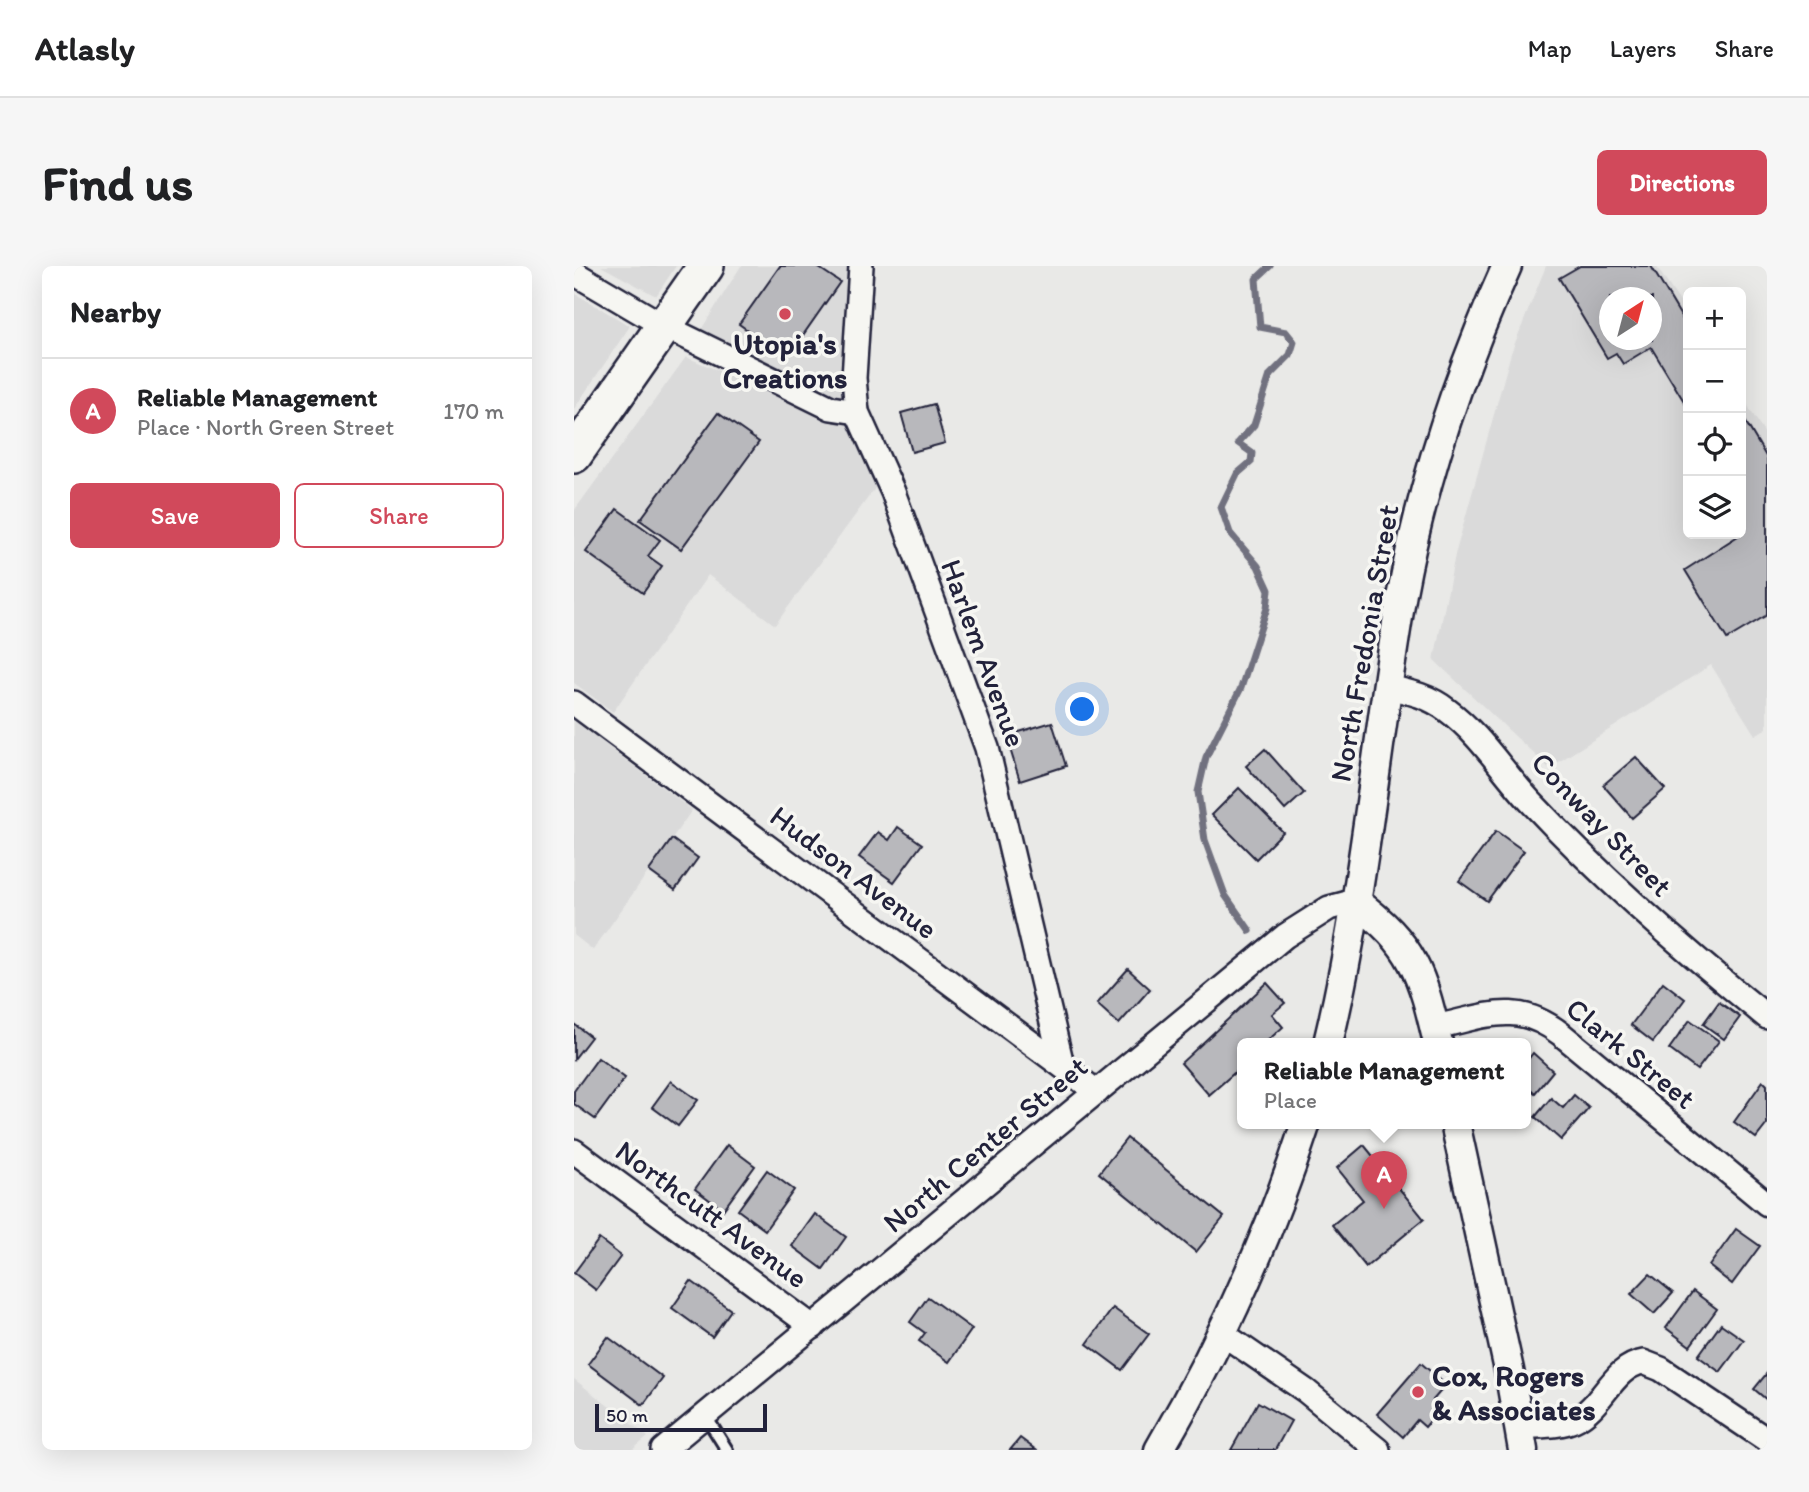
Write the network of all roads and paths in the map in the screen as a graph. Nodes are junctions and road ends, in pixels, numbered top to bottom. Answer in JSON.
{"nodes":[{"id":1,"x":706,"y":266,"type":"edge"},
{"id":2,"x":861,"y":266,"type":"edge"},
{"id":3,"x":1507,"y":266,"type":"edge"},
{"id":4,"x":574,"y":273,"type":"edge"},
{"id":5,"x":664,"y":326,"type":"junction"},
{"id":6,"x":858,"y":412,"type":"junction"},
{"id":7,"x":574,"y":455,"type":"edge"},
{"id":8,"x":1388,"y":687,"type":"junction"},
{"id":9,"x":574,"y":703,"type":"edge"},
{"id":10,"x":1356,"y":901,"type":"junction"},
{"id":11,"x":1767,"y":1017,"type":"edge"},
{"id":12,"x":1436,"y":1035,"type":"edge"},
{"id":13,"x":1329,"y":1038,"type":"edge"},
{"id":14,"x":1062,"y":1065,"type":"junction"},
{"id":15,"x":1097,"y":1092,"type":"junction"},
{"id":16,"x":1304,"y":1129,"type":"edge"},
{"id":17,"x":1456,"y":1129,"type":"edge"},
{"id":18,"x":574,"y":1151,"type":"edge"},
{"id":19,"x":1767,"y":1204,"type":"edge"},
{"id":20,"x":813,"y":1327,"type":"junction"},
{"id":21,"x":1223,"y":1334,"type":"junction"},
{"id":22,"x":705,"y":1416,"type":"junction"},
{"id":23,"x":1522,"y":1438,"type":"edge"},
{"id":24,"x":1767,"y":1440,"type":"edge"},
{"id":25,"x":663,"y":1450,"type":"edge"},
{"id":26,"x":727,"y":1450,"type":"edge"},
{"id":27,"x":1159,"y":1450,"type":"edge"},
{"id":28,"x":1378,"y":1450,"type":"edge"}],
"edges":[{"from":1,"to":5,"type":"main road"},
{"from":2,"to":6,"type":"street","name":"Harlem Avenue"},
{"from":3,"to":8,"type":"street","name":"North Fredonia Street"},
{"from":4,"to":5,"type":"street"},
{"from":5,"to":6,"type":"street"},
{"from":5,"to":7,"type":"main road"},
{"from":6,"to":14,"type":"street","name":"Harlem Avenue"},
{"from":8,"to":10,"type":"street","name":"North Fredonia Street"},
{"from":8,"to":11,"type":"street","name":"Conway Street"},
{"from":9,"to":14,"type":"street","name":"Hudson Avenue"},
{"from":10,"to":12,"type":"street"},
{"from":10,"to":13,"type":"street","name":"North Fredonia Street"},
{"from":10,"to":15,"type":"street","name":"North Center Street"},
{"from":12,"to":19,"type":"street","name":"Clark Street"},
{"from":14,"to":15,"type":"street","name":"Hudson Avenue"},
{"from":15,"to":20,"type":"street","name":"North Center Street"},
{"from":16,"to":21,"type":"street"},
{"from":17,"to":23,"type":"street"},
{"from":18,"to":20,"type":"street","name":"Northcutt Avenue"},
{"from":20,"to":22,"type":"street","name":"North Center Street"},
{"from":21,"to":27,"type":"street"},
{"from":21,"to":28,"type":"street"},
{"from":22,"to":25,"type":"street","name":"North Center Street"},
{"from":22,"to":26,"type":"lane"},
{"from":23,"to":24,"type":"street"}]}
